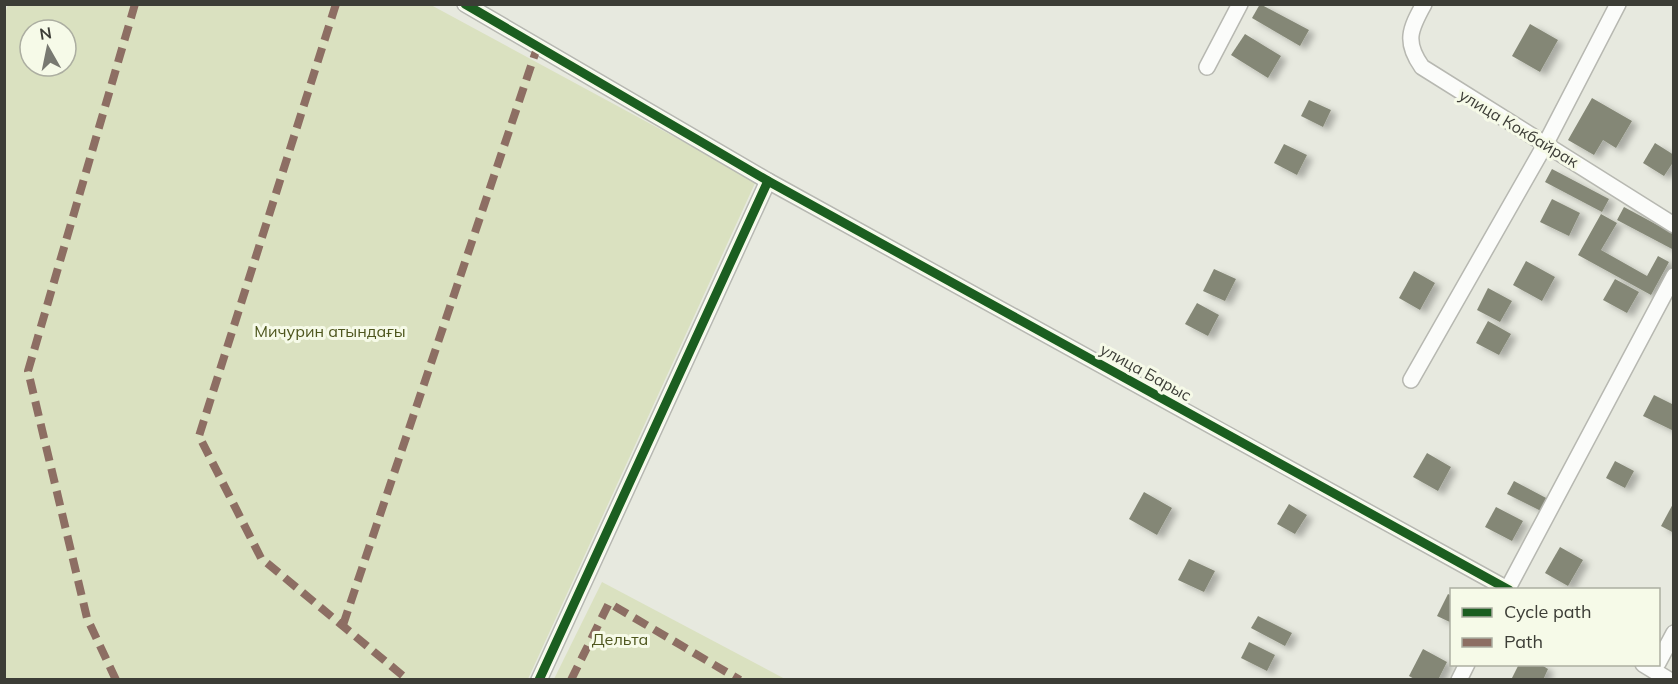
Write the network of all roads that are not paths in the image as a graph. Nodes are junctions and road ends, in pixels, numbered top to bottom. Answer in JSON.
{"nodes":[{"id":1,"x":465,"y":4,"type":"edge"},
{"id":2,"x":1240,"y":4,"type":"edge"},
{"id":3,"x":1424,"y":4,"type":"edge"},
{"id":4,"x":1617,"y":4,"type":"edge"},
{"id":5,"x":1208,"y":67,"type":"dead end"},
{"id":6,"x":1546,"y":143,"type":"junction"},
{"id":7,"x":768,"y":181,"type":"junction"},
{"id":8,"x":1674,"y":225,"type":"edge"},
{"id":9,"x":1674,"y":276,"type":"edge"},
{"id":10,"x":1411,"y":380,"type":"dead end"},
{"id":11,"x":1506,"y":588,"type":"edge"},
{"id":12,"x":1509,"y":588,"type":"edge"},
{"id":13,"x":1674,"y":633,"type":"edge"},
{"id":14,"x":1660,"y":657,"type":"edge"},
{"id":15,"x":1466,"y":666,"type":"edge"},
{"id":16,"x":1653,"y":669,"type":"edge"},
{"id":17,"x":539,"y":680,"type":"edge"},
{"id":18,"x":1459,"y":680,"type":"edge"},
{"id":19,"x":1669,"y":680,"type":"edge"}],
"edges":[{"from":1,"to":7,"type":"street","name":"улица Барыс"},
{"from":2,"to":5,"type":"street"},
{"from":3,"to":6,"type":"street","name":"улица Кокбайрак"},
{"from":4,"to":6,"type":"street"},
{"from":6,"to":8,"type":"street","name":"улица Кокбайрак"},
{"from":6,"to":10,"type":"street"},
{"from":7,"to":11,"type":"street","name":"улица Барыс"},
{"from":7,"to":17,"type":"street"},
{"from":9,"to":12,"type":"street"},
{"from":13,"to":14,"type":"street"},
{"from":15,"to":18,"type":"street"},
{"from":16,"to":19,"type":"street"}]}
